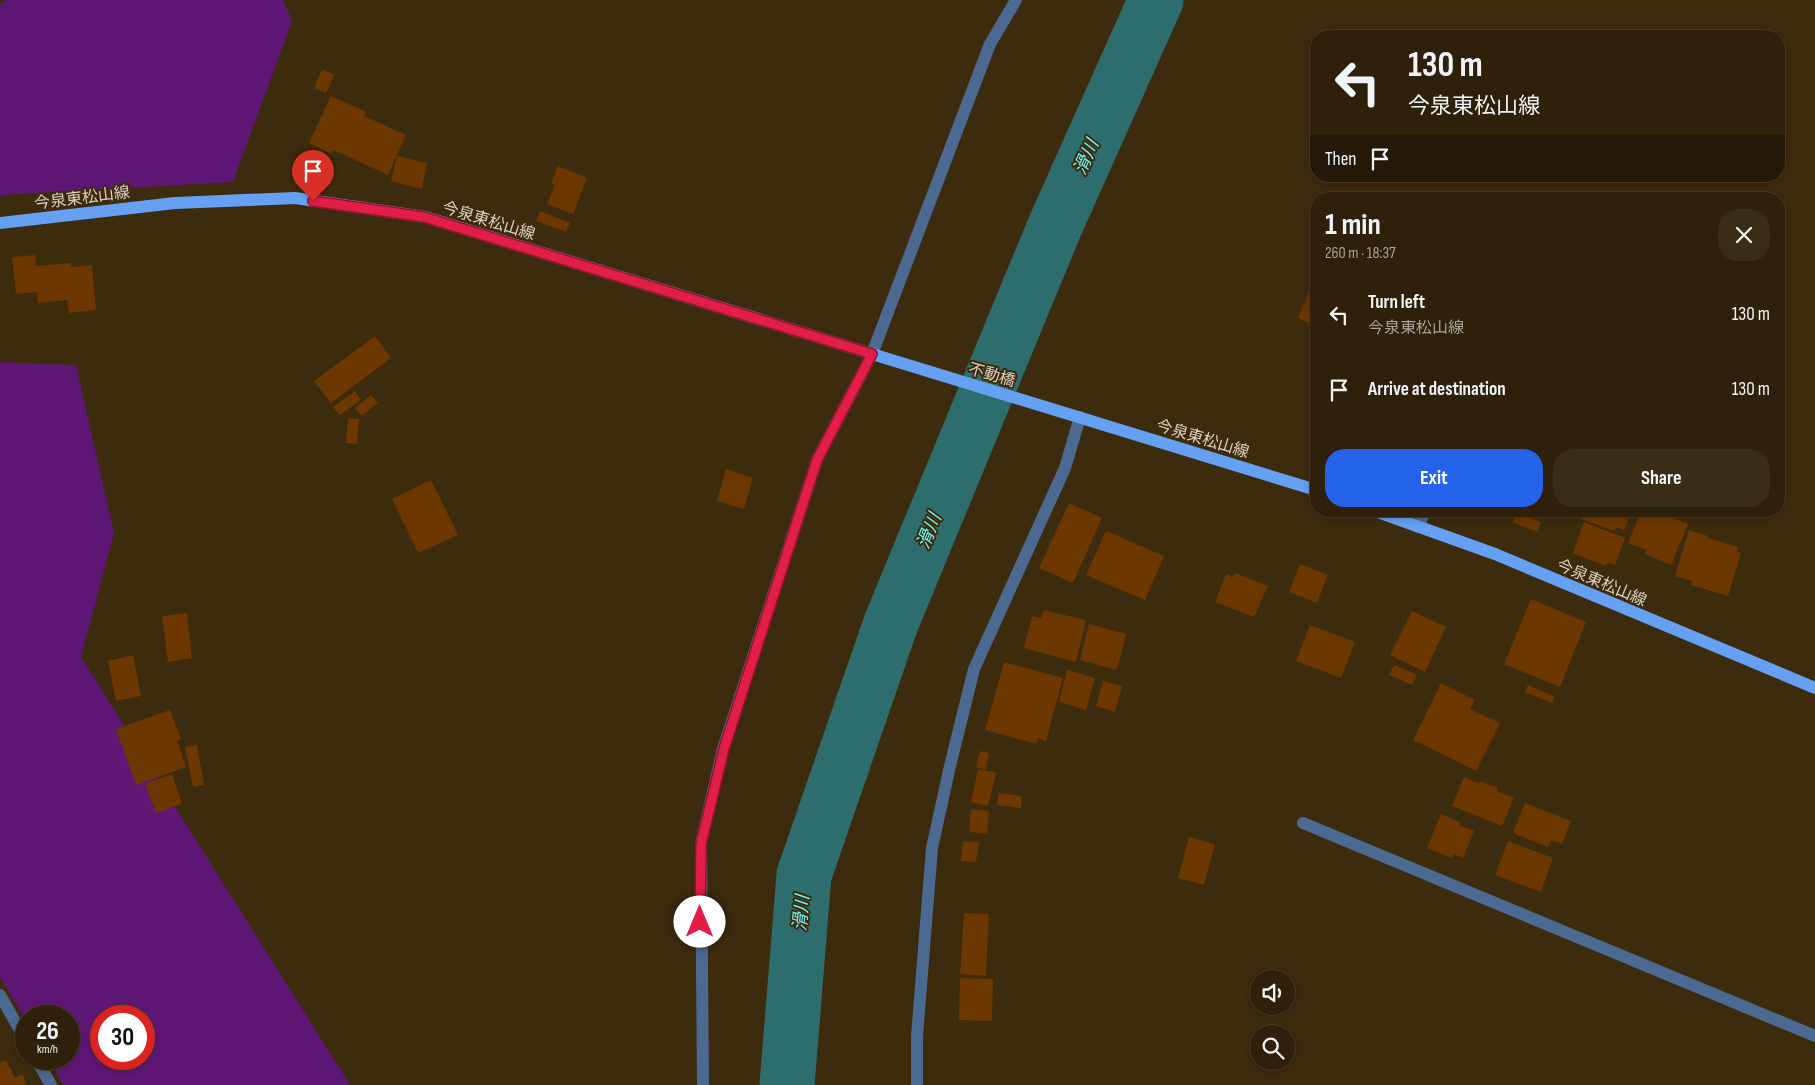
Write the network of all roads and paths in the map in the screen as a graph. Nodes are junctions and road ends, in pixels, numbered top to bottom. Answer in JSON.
{"nodes":[{"id":1,"x":1016,"y":0,"type":"edge"},
{"id":2,"x":0,"y":223,"type":"edge"},
{"id":3,"x":872,"y":354,"type":"junction"},
{"id":4,"x":895,"y":362,"type":"joint"},
{"id":5,"x":1080,"y":417,"type":"junction"},
{"id":6,"x":1310,"y":488,"type":"edge"},
{"id":7,"x":1391,"y":517,"type":"edge"},
{"id":8,"x":1422,"y":517,"type":"edge"},
{"id":9,"x":1418,"y":527,"type":"junction"},
{"id":10,"x":1815,"y":688,"type":"edge"},
{"id":11,"x":1303,"y":823,"type":"dead end"},
{"id":12,"x":0,"y":995,"type":"edge"},
{"id":13,"x":15,"y":1022,"type":"edge"},
{"id":14,"x":1815,"y":1036,"type":"edge"},
{"id":15,"x":42,"y":1070,"type":"edge"},
{"id":16,"x":51,"y":1085,"type":"edge"},
{"id":17,"x":703,"y":1085,"type":"edge"},
{"id":18,"x":918,"y":1085,"type":"edge"}],
"edges":[{"from":1,"to":3,"type":"street"},
{"from":2,"to":3,"type":"main road","name":"今泉東松山線"},
{"from":3,"to":4,"type":"main road","name":"今泉東松山線"},
{"from":3,"to":17,"type":"street"},
{"from":4,"to":5,"type":"main road","name":"不動橋"},
{"from":5,"to":6,"type":"main road","name":"今泉東松山線"},
{"from":5,"to":18,"type":"street"},
{"from":7,"to":9,"type":"main road","name":"今泉東松山線"},
{"from":8,"to":9,"type":"street"},
{"from":9,"to":10,"type":"main road","name":"今泉東松山線"},
{"from":11,"to":14,"type":"street"},
{"from":12,"to":13,"type":"street"},
{"from":15,"to":16,"type":"street"}]}
